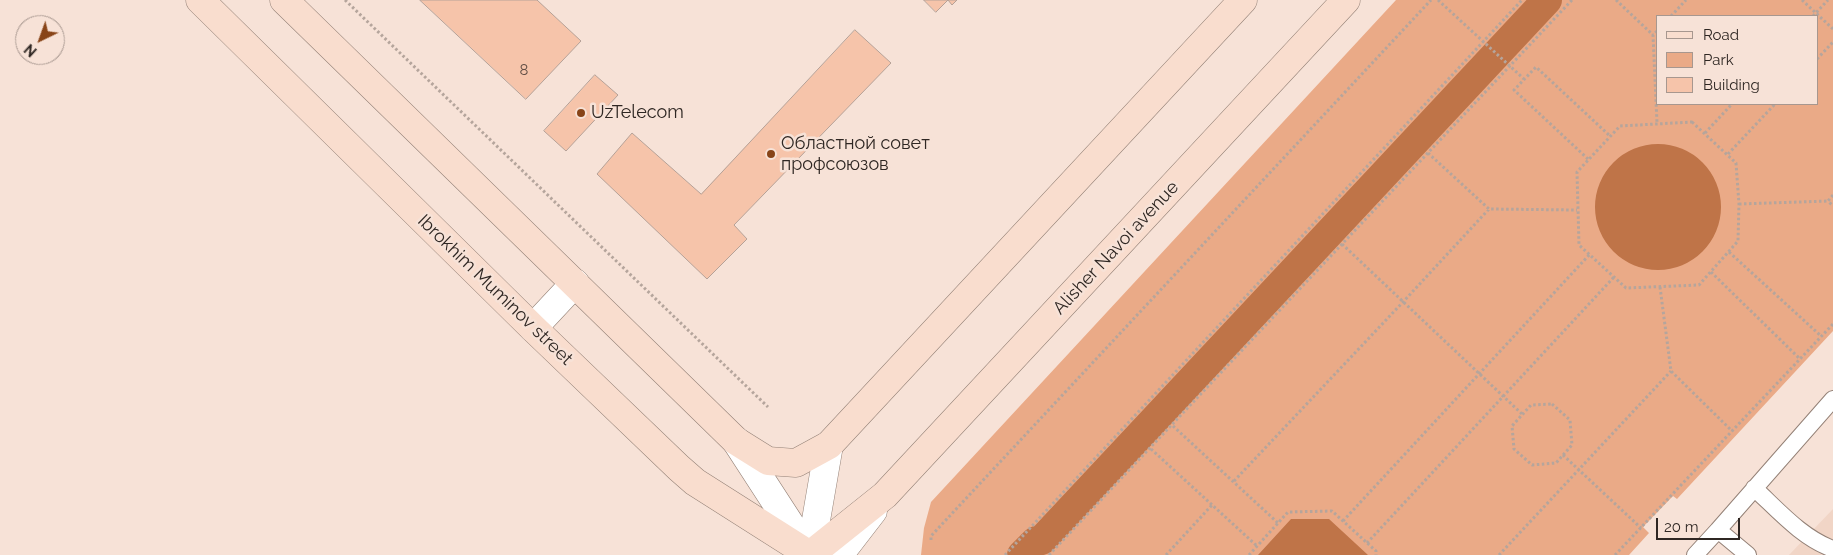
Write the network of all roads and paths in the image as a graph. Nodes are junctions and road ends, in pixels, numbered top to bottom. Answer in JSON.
{"nodes":[{"id":1,"x":200,"y":0,"type":"edge"},
{"id":2,"x":284,"y":0,"type":"edge"},
{"id":3,"x":346,"y":0,"type":"edge"},
{"id":4,"x":1243,"y":0,"type":"edge"},
{"id":5,"x":1346,"y":0,"type":"edge"},
{"id":6,"x":1431,"y":0,"type":"edge"},
{"id":7,"x":1438,"y":0,"type":"edge"},
{"id":8,"x":1522,"y":0,"type":"edge"},
{"id":9,"x":1572,"y":0,"type":"edge"},
{"id":10,"x":1616,"y":0,"type":"edge"},
{"id":11,"x":1686,"y":0,"type":"edge"},
{"id":12,"x":1802,"y":0,"type":"edge"},
{"id":13,"x":1828,"y":0,"type":"edge"},
{"id":14,"x":1672,"y":15,"type":"edge"},
{"id":15,"x":1814,"y":15,"type":"edge"},
{"id":16,"x":1818,"y":18,"type":"edge"},
{"id":17,"x":1833,"y":29,"type":"edge"},
{"id":18,"x":1656,"y":32,"type":"edge"},
{"id":19,"x":1653,"y":35,"type":"junction"},
{"id":20,"x":1482,"y":42,"type":"junction"},
{"id":21,"x":1833,"y":42,"type":"edge"},
{"id":22,"x":1818,"y":58,"type":"edge"},
{"id":23,"x":1510,"y":66,"type":"junction"},
{"id":24,"x":1524,"y":79,"type":"junction"},
{"id":25,"x":1656,"y":101,"type":"edge"},
{"id":26,"x":1656,"y":105,"type":"edge"},
{"id":27,"x":1731,"y":105,"type":"edge"},
{"id":28,"x":1774,"y":105,"type":"edge"},
{"id":29,"x":1657,"y":123,"type":"junction"},
{"id":30,"x":1705,"y":133,"type":"junction"},
{"id":31,"x":1610,"y":136,"type":"junction"},
{"id":32,"x":1428,"y":153,"type":"junction"},
{"id":33,"x":1728,"y":154,"type":"junction"},
{"id":34,"x":1588,"y":159,"type":"junction"},
{"id":35,"x":1833,"y":195,"type":"edge"},
{"id":36,"x":1828,"y":201,"type":"junction"},
{"id":37,"x":1739,"y":204,"type":"junction"},
{"id":38,"x":1833,"y":206,"type":"edge"},
{"id":39,"x":1489,"y":209,"type":"junction"},
{"id":40,"x":1577,"y":210,"type":"junction"},
{"id":41,"x":1342,"y":244,"type":"junction"},
{"id":42,"x":1729,"y":252,"type":"junction"},
{"id":43,"x":1590,"y":254,"type":"junction"},
{"id":44,"x":1711,"y":272,"type":"junction"},
{"id":45,"x":1614,"y":277,"type":"junction"},
{"id":46,"x":575,"y":283,"type":"junction"},
{"id":47,"x":1660,"y":287,"type":"junction"},
{"id":48,"x":1403,"y":302,"type":"junction"},
{"id":49,"x":1833,"y":324,"type":"edge"},
{"id":50,"x":533,"y":328,"type":"junction"},
{"id":51,"x":1822,"y":336,"type":"junction"},
{"id":52,"x":1800,"y":359,"type":"junction"},
{"id":53,"x":1671,"y":371,"type":"junction"},
{"id":54,"x":1479,"y":373,"type":"junction"},
{"id":55,"x":1503,"y":395,"type":"junction"},
{"id":56,"x":1833,"y":399,"type":"edge"},
{"id":57,"x":768,"y":407,"type":"dead end"},
{"id":58,"x":1522,"y":414,"type":"junction"},
{"id":59,"x":1173,"y":426,"type":"junction"},
{"id":60,"x":1732,"y":431,"type":"junction"},
{"id":61,"x":736,"y":440,"type":"junction"},
{"id":62,"x":829,"y":445,"type":"junction"},
{"id":63,"x":1150,"y":449,"type":"junction"},
{"id":64,"x":1563,"y":455,"type":"junction"},
{"id":65,"x":1578,"y":469,"type":"junction"},
{"id":66,"x":1234,"y":481,"type":"junction"},
{"id":67,"x":1754,"y":488,"type":"junction"},
{"id":68,"x":885,"y":495,"type":"junction"},
{"id":69,"x":1212,"y":505,"type":"junction"},
{"id":70,"x":1343,"y":521,"type":"junction"},
{"id":71,"x":1278,"y":523,"type":"junction"},
{"id":72,"x":1641,"y":528,"type":"junction"},
{"id":73,"x":1718,"y":530,"type":"junction"},
{"id":74,"x":931,"y":540,"type":"dead end"},
{"id":75,"x":1367,"y":543,"type":"junction"},
{"id":76,"x":1257,"y":546,"type":"junction"},
{"id":77,"x":1833,"y":549,"type":"edge"},
{"id":78,"x":810,"y":555,"type":"edge"},
{"id":79,"x":839,"y":555,"type":"edge"},
{"id":80,"x":1005,"y":555,"type":"edge"},
{"id":81,"x":1049,"y":555,"type":"edge"},
{"id":82,"x":1166,"y":555,"type":"edge"},
{"id":83,"x":1250,"y":555,"type":"edge"},
{"id":84,"x":1376,"y":555,"type":"edge"},
{"id":85,"x":1499,"y":555,"type":"edge"},
{"id":86,"x":1615,"y":555,"type":"edge"},
{"id":87,"x":1695,"y":555,"type":"edge"},
{"id":88,"x":1748,"y":555,"type":"edge"}],
"edges":[{"from":1,"to":50,"type":"main road","name":"Ibrokhim Muminov street"},
{"from":2,"to":46,"type":"main road"},
{"from":3,"to":57,"type":"path"},
{"from":4,"to":62,"type":"main road"},
{"from":5,"to":68,"type":"main road","name":"Alisher Navoi avenue"},
{"from":6,"to":74,"type":"path"},
{"from":7,"to":20,"type":"path"},
{"from":8,"to":20,"type":"path"},
{"from":9,"to":23,"type":"path"},
{"from":10,"to":19,"type":"path"},
{"from":11,"to":14,"type":"path"},
{"from":12,"to":15,"type":"path"},
{"from":13,"to":15,"type":"path"},
{"from":16,"to":17,"type":"path"},
{"from":18,"to":19,"type":"path"},
{"from":19,"to":25,"type":"path"},
{"from":20,"to":23,"type":"path"},
{"from":20,"to":80,"type":"path"},
{"from":21,"to":22,"type":"path"},
{"from":23,"to":24,"type":"path"},
{"from":23,"to":32,"type":"path"},
{"from":24,"to":31,"type":"path"},
{"from":24,"to":34,"type":"path"},
{"from":26,"to":29,"type":"path"},
{"from":27,"to":30,"type":"path"},
{"from":28,"to":33,"type":"path"},
{"from":29,"to":30,"type":"path"},
{"from":29,"to":31,"type":"path"},
{"from":30,"to":33,"type":"path"},
{"from":31,"to":34,"type":"path"},
{"from":32,"to":39,"type":"path"},
{"from":32,"to":41,"type":"path"},
{"from":33,"to":37,"type":"path"},
{"from":34,"to":40,"type":"path"},
{"from":35,"to":36,"type":"path"},
{"from":36,"to":37,"type":"path"},
{"from":36,"to":38,"type":"path"},
{"from":37,"to":42,"type":"path"},
{"from":39,"to":40,"type":"path"},
{"from":39,"to":48,"type":"path"},
{"from":40,"to":43,"type":"path"},
{"from":41,"to":48,"type":"path"},
{"from":41,"to":59,"type":"path"},
{"from":42,"to":44,"type":"path"},
{"from":42,"to":51,"type":"path"},
{"from":43,"to":45,"type":"path"},
{"from":43,"to":54,"type":"path"},
{"from":44,"to":47,"type":"path"},
{"from":44,"to":52,"type":"path"},
{"from":45,"to":47,"type":"path"},
{"from":45,"to":55,"type":"path"},
{"from":46,"to":50,"type":"street"},
{"from":46,"to":61,"type":"main road"},
{"from":47,"to":53,"type":"path"},
{"from":48,"to":54,"type":"path"},
{"from":48,"to":66,"type":"path"},
{"from":49,"to":51,"type":"path"},
{"from":50,"to":78,"type":"main road","name":"Ibrokhim Muminov street"},
{"from":51,"to":52,"type":"path"},
{"from":52,"to":60,"type":"path"},
{"from":53,"to":60,"type":"path"},
{"from":53,"to":65,"type":"path"},
{"from":54,"to":55,"type":"path"},
{"from":54,"to":70,"type":"path"},
{"from":55,"to":58,"type":"path"},
{"from":55,"to":75,"type":"path"},
{"from":56,"to":67,"type":"lane"},
{"from":58,"to":64,"type":"path"},
{"from":58,"to":64,"type":"path"},
{"from":59,"to":63,"type":"path"},
{"from":59,"to":66,"type":"path"},
{"from":60,"to":72,"type":"path"},
{"from":61,"to":62,"type":"main road"},
{"from":61,"to":78,"type":"street"},
{"from":62,"to":78,"type":"street"},
{"from":63,"to":69,"type":"path"},
{"from":63,"to":81,"type":"path"},
{"from":64,"to":65,"type":"path"},
{"from":65,"to":72,"type":"path"},
{"from":65,"to":85,"type":"path"},
{"from":66,"to":71,"type":"path"},
{"from":67,"to":73,"type":"lane"},
{"from":67,"to":77,"type":"lane"},
{"from":68,"to":78,"type":"main road","name":"Alisher Navoi avenue"},
{"from":68,"to":79,"type":"street","name":"Alisher Navoi avenue"},
{"from":69,"to":76,"type":"path"},
{"from":69,"to":82,"type":"path"},
{"from":70,"to":71,"type":"path"},
{"from":70,"to":75,"type":"path"},
{"from":71,"to":76,"type":"path"},
{"from":72,"to":86,"type":"path"},
{"from":73,"to":87,"type":"lane"},
{"from":73,"to":88,"type":"lane"},
{"from":75,"to":84,"type":"path"},
{"from":76,"to":83,"type":"path"}]}
